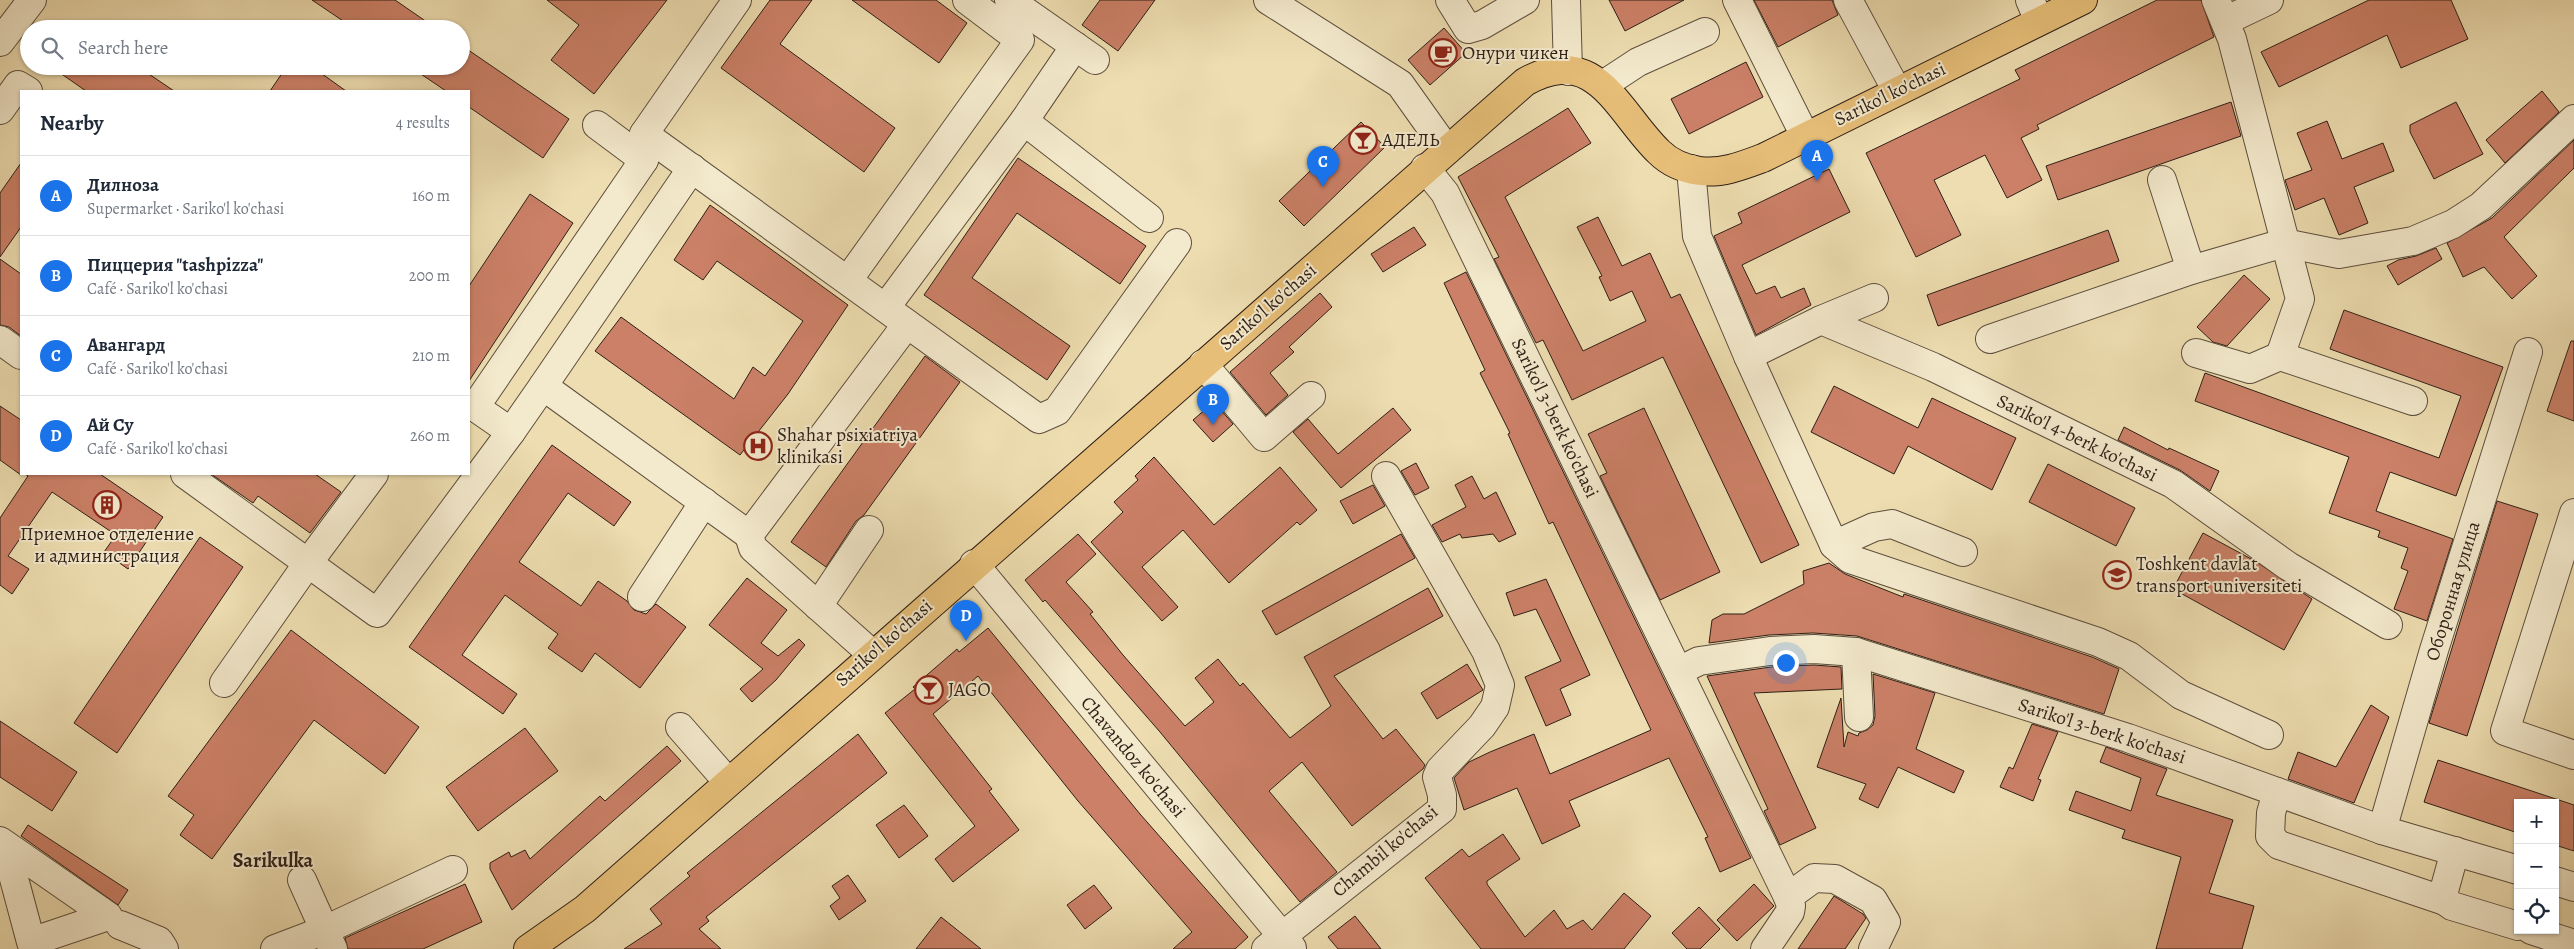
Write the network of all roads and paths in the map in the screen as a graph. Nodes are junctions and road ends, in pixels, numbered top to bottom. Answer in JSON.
{"nodes":[{"id":1,"x":32,"y":0,"type":"edge"},
{"id":2,"x":737,"y":0,"type":"edge"},
{"id":3,"x":967,"y":0,"type":"edge"},
{"id":4,"x":1009,"y":0,"type":"edge"},
{"id":5,"x":1450,"y":0,"type":"edge"},
{"id":6,"x":1525,"y":0,"type":"edge"},
{"id":7,"x":1566,"y":0,"type":"edge"},
{"id":8,"x":1737,"y":0,"type":"edge"},
{"id":9,"x":1848,"y":0,"type":"edge"},
{"id":10,"x":2083,"y":0,"type":"edge"},
{"id":11,"x":2269,"y":0,"type":"edge"},
{"id":12,"x":1281,"y":4,"type":"edge"},
{"id":13,"x":2034,"y":11,"type":"edge"},
{"id":14,"x":2220,"y":11,"type":"edge"},
{"id":15,"x":1705,"y":32,"type":"dead end"},
{"id":16,"x":0,"y":42,"type":"edge"},
{"id":17,"x":1568,"y":71,"type":"junction"},
{"id":18,"x":15,"y":83,"type":"edge"},
{"id":19,"x":1603,"y":85,"type":"junction"},
{"id":20,"x":1897,"y":91,"type":"junction"},
{"id":21,"x":0,"y":110,"type":"edge"},
{"id":22,"x":2574,"y":119,"type":"edge"},
{"id":23,"x":1024,"y":121,"type":"junction"},
{"id":24,"x":597,"y":125,"type":"dead end"},
{"id":25,"x":1805,"y":136,"type":"junction"},
{"id":26,"x":644,"y":147,"type":"junction"},
{"id":27,"x":1447,"y":150,"type":"junction"},
{"id":28,"x":692,"y":168,"type":"junction"},
{"id":29,"x":1425,"y":168,"type":"junction"},
{"id":30,"x":1691,"y":169,"type":"junction"},
{"id":31,"x":2162,"y":180,"type":"dead end"},
{"id":32,"x":1149,"y":218,"type":"dead end"},
{"id":33,"x":1177,"y":243,"type":"dead end"},
{"id":34,"x":2284,"y":243,"type":"junction"},
{"id":35,"x":2191,"y":270,"type":"junction"},
{"id":36,"x":848,"y":280,"type":"junction"},
{"id":37,"x":1874,"y":298,"type":"dead end"},
{"id":38,"x":886,"y":307,"type":"junction"},
{"id":39,"x":1821,"y":320,"type":"junction"},
{"id":40,"x":907,"y":324,"type":"junction"},
{"id":41,"x":1990,"y":339,"type":"dead end"},
{"id":42,"x":0,"y":340,"type":"edge"},
{"id":43,"x":2528,"y":352,"type":"dead end"},
{"id":44,"x":2196,"y":353,"type":"dead end"},
{"id":45,"x":20,"y":354,"type":"edge"},
{"id":46,"x":1748,"y":356,"type":"junction"},
{"id":47,"x":2280,"y":356,"type":"junction"},
{"id":48,"x":1203,"y":364,"type":"junction"},
{"id":49,"x":543,"y":386,"type":"junction"},
{"id":50,"x":1311,"y":396,"type":"dead end"},
{"id":51,"x":2413,"y":401,"type":"dead end"},
{"id":52,"x":472,"y":405,"type":"edge"},
{"id":53,"x":510,"y":432,"type":"junction"},
{"id":54,"x":186,"y":475,"type":"edge"},
{"id":55,"x":373,"y":475,"type":"edge"},
{"id":56,"x":1386,"y":476,"type":"dead end"},
{"id":57,"x":704,"y":502,"type":"junction"},
{"id":58,"x":2574,"y":513,"type":"edge"},
{"id":59,"x":869,"y":530,"type":"dead end"},
{"id":60,"x":749,"y":535,"type":"junction"},
{"id":61,"x":1834,"y":545,"type":"junction"},
{"id":62,"x":1963,"y":552,"type":"dead end"},
{"id":63,"x":308,"y":563,"type":"junction"},
{"id":64,"x":974,"y":564,"type":"junction"},
{"id":65,"x":642,"y":597,"type":"dead end"},
{"id":66,"x":818,"y":606,"type":"junction"},
{"id":67,"x":2388,"y":626,"type":"dead end"},
{"id":68,"x":1856,"y":652,"type":"junction"},
{"id":69,"x":872,"y":654,"type":"junction"},
{"id":70,"x":1679,"y":671,"type":"junction"},
{"id":71,"x":224,"y":684,"type":"dead end"},
{"id":72,"x":1859,"y":717,"type":"dead end"},
{"id":73,"x":680,"y":727,"type":"dead end"},
{"id":74,"x":2269,"y":735,"type":"dead end"},
{"id":75,"x":2574,"y":755,"type":"edge"},
{"id":76,"x":728,"y":782,"type":"junction"},
{"id":77,"x":2277,"y":792,"type":"junction"},
{"id":78,"x":2382,"y":830,"type":"junction"},
{"id":79,"x":2454,"y":851,"type":"junction"},
{"id":80,"x":2514,"y":869,"type":"edge"},
{"id":81,"x":452,"y":870,"type":"dead end"},
{"id":82,"x":302,"y":880,"type":"dead end"},
{"id":83,"x":2559,"y":882,"type":"edge"},
{"id":84,"x":2574,"y":887,"type":"edge"},
{"id":85,"x":1788,"y":897,"type":"junction"},
{"id":86,"x":2445,"y":901,"type":"junction"},
{"id":87,"x":120,"y":925,"type":"dead end"},
{"id":88,"x":2514,"y":925,"type":"edge"},
{"id":89,"x":2543,"y":934,"type":"edge"},
{"id":90,"x":329,"y":940,"type":"edge"},
{"id":91,"x":1280,"y":944,"type":"edge"},
{"id":92,"x":2574,"y":944,"type":"edge"},
{"id":93,"x":164,"y":949,"type":"edge"},
{"id":94,"x":275,"y":949,"type":"edge"},
{"id":95,"x":528,"y":949,"type":"edge"},
{"id":96,"x":1765,"y":949,"type":"edge"},
{"id":97,"x":1873,"y":949,"type":"edge"}],
"edges":[{"from":1,"to":16,"type":"street"},
{"from":2,"to":26,"type":"street"},
{"from":3,"to":36,"type":"street"},
{"from":4,"to":23,"type":"street"},
{"from":5,"to":6,"type":"street"},
{"from":7,"to":17,"type":"street"},
{"from":8,"to":25,"type":"street"},
{"from":9,"to":20,"type":"street"},
{"from":10,"to":13,"type":"main road","name":"Sariko'l ko'chasi"},
{"from":11,"to":14,"type":"street"},
{"from":12,"to":27,"type":"street"},
{"from":13,"to":20,"type":"main road","name":"Sariko'l ko'chasi"},
{"from":14,"to":34,"type":"street"},
{"from":15,"to":19,"type":"street"},
{"from":17,"to":19,"type":"main road","name":"Sariko'l ko'chasi"},
{"from":17,"to":27,"type":"main road","name":"Sariko'l ko'chasi"},
{"from":18,"to":21,"type":"street"},
{"from":19,"to":30,"type":"main road","name":"Sariko'l ko'chasi"},
{"from":20,"to":25,"type":"main road","name":"Sariko'l ko'chasi"},
{"from":22,"to":34,"type":"street"},
{"from":23,"to":32,"type":"street"},
{"from":23,"to":38,"type":"street"},
{"from":24,"to":26,"type":"street"},
{"from":25,"to":30,"type":"main road","name":"Sariko'l ko'chasi"},
{"from":26,"to":28,"type":"street"},
{"from":26,"to":52,"type":"street"},
{"from":27,"to":29,"type":"main road","name":"Sariko'l ko'chasi"},
{"from":28,"to":36,"type":"street"},
{"from":28,"to":49,"type":"street"},
{"from":29,"to":48,"type":"main road","name":"Sariko'l ko'chasi"},
{"from":29,"to":70,"type":"street","name":"Sariko'l 3-berk ko'chasi"},
{"from":30,"to":46,"type":"street"},
{"from":31,"to":35,"type":"street"},
{"from":33,"to":40,"type":"street"},
{"from":34,"to":35,"type":"street"},
{"from":34,"to":47,"type":"street"},
{"from":35,"to":41,"type":"street"},
{"from":36,"to":38,"type":"street"},
{"from":37,"to":39,"type":"street"},
{"from":38,"to":40,"type":"street"},
{"from":39,"to":46,"type":"street"},
{"from":39,"to":67,"type":"street","name":"Sariko'l 4-berk ko'chasi"},
{"from":40,"to":60,"type":"street"},
{"from":42,"to":45,"type":"street"},
{"from":43,"to":78,"type":"street","name":"Оборонная улица"},
{"from":44,"to":47,"type":"street"},
{"from":46,"to":61,"type":"street"},
{"from":47,"to":51,"type":"street"},
{"from":48,"to":50,"type":"street"},
{"from":48,"to":64,"type":"main road","name":"Sariko'l ko'chasi"},
{"from":49,"to":53,"type":"street"},
{"from":49,"to":57,"type":"street"},
{"from":52,"to":53,"type":"street"},
{"from":53,"to":63,"type":"street"},
{"from":54,"to":63,"type":"street"},
{"from":55,"to":63,"type":"street"},
{"from":56,"to":91,"type":"street","name":"Chambil ko'chasi"},
{"from":57,"to":60,"type":"street"},
{"from":57,"to":65,"type":"street"},
{"from":58,"to":75,"type":"street"},
{"from":59,"to":66,"type":"street"},
{"from":60,"to":66,"type":"street"},
{"from":61,"to":62,"type":"street"},
{"from":61,"to":74,"type":"street"},
{"from":63,"to":71,"type":"street"},
{"from":64,"to":69,"type":"main road","name":"Sariko'l ko'chasi"},
{"from":64,"to":91,"type":"street","name":"Chavandoz ko'chasi"},
{"from":66,"to":69,"type":"street"},
{"from":68,"to":70,"type":"street","name":"Sariko'l 3-berk ko'chasi"},
{"from":68,"to":72,"type":"street"},
{"from":68,"to":77,"type":"street","name":"Sariko'l 3-berk ko'chasi"},
{"from":69,"to":76,"type":"main road","name":"Sariko'l ko'chasi"},
{"from":70,"to":85,"type":"street","name":"Sariko'l 3-berk ko'chasi"},
{"from":73,"to":76,"type":"street"},
{"from":76,"to":95,"type":"main road","name":"Sariko'l ko'chasi"},
{"from":77,"to":78,"type":"street","name":"Sariko'l 3-berk ko'chasi"},
{"from":77,"to":86,"type":"street"},
{"from":78,"to":79,"type":"street","name":"Sariko'l 3-berk ko'chasi"},
{"from":79,"to":80,"type":"street","name":"Sariko'l 3-berk ko'chasi"},
{"from":79,"to":86,"type":"street"},
{"from":81,"to":90,"type":"street"},
{"from":82,"to":90,"type":"street"},
{"from":83,"to":84,"type":"street"},
{"from":85,"to":96,"type":"street"},
{"from":85,"to":97,"type":"street"},
{"from":86,"to":88,"type":"street"},
{"from":87,"to":93,"type":"street"},
{"from":89,"to":92,"type":"street"},
{"from":90,"to":94,"type":"street"}]}
